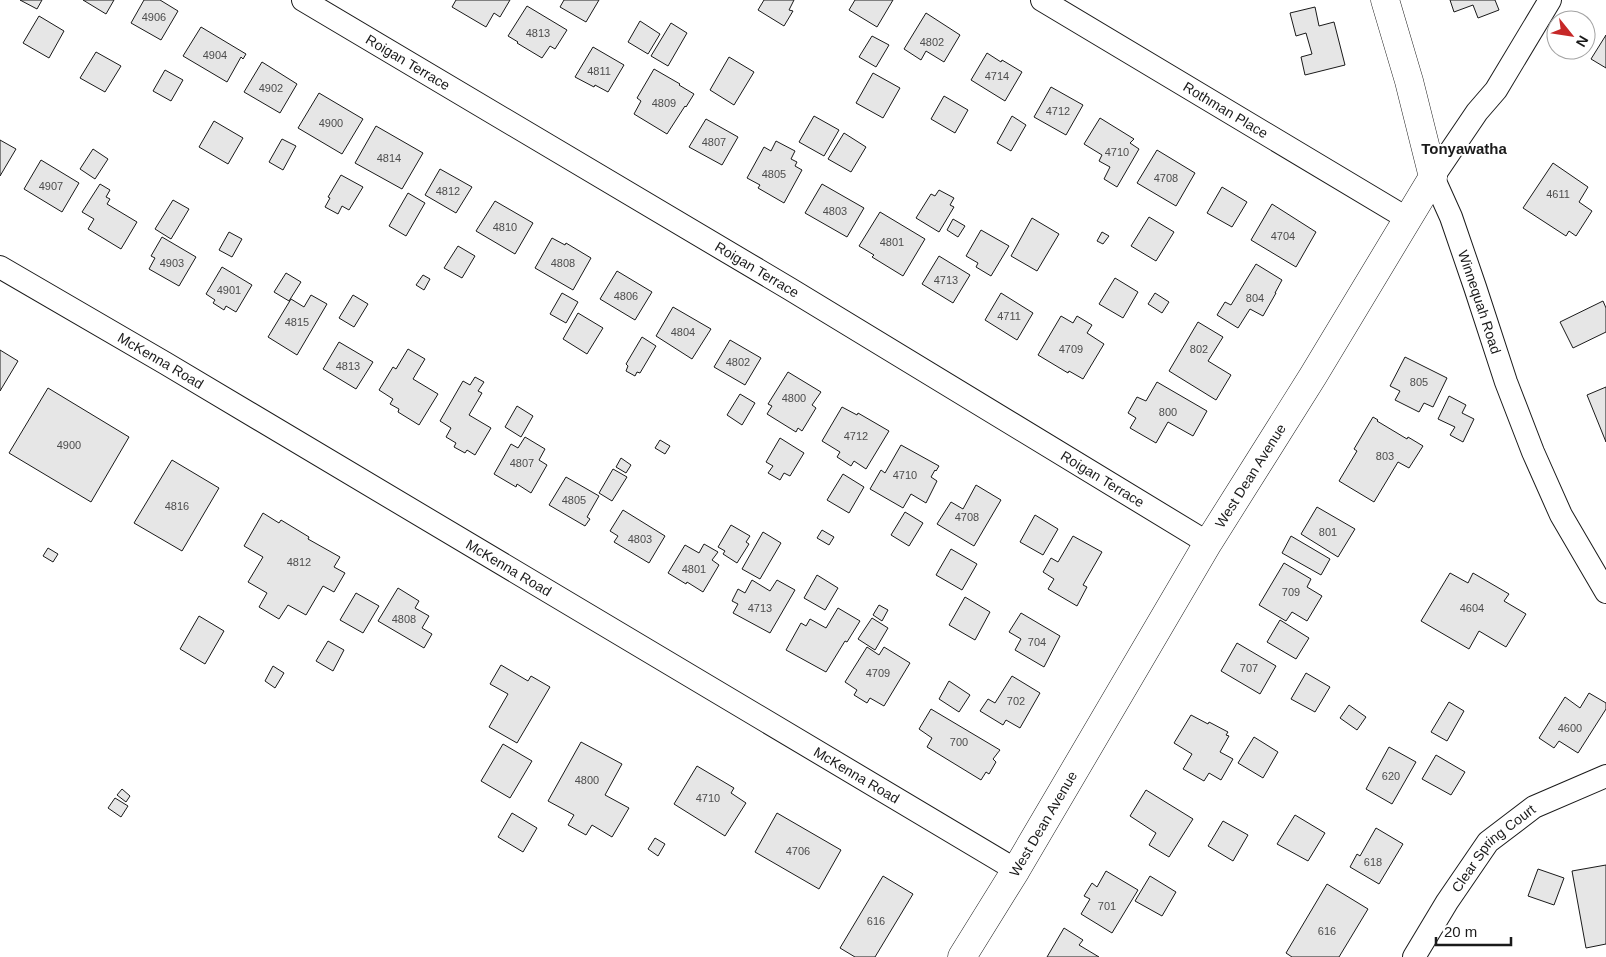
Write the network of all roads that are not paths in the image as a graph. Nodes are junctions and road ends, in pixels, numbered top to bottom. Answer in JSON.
{"nodes":[{"id":1,"x":303,"y":0,"type":"edge"},
{"id":2,"x":1042,"y":0,"type":"edge"},
{"id":3,"x":1385,"y":0,"type":"edge"},
{"id":4,"x":1550,"y":0,"type":"edge"},
{"id":5,"x":1433,"y":177,"type":"junction"},
{"id":6,"x":1408,"y":219,"type":"junction"},
{"id":7,"x":0,"y":266,"type":"edge"},
{"id":8,"x":1208,"y":543,"type":"junction"},
{"id":9,"x":1598,"y":562,"type":"edge"},
{"id":10,"x":1606,"y":592,"type":"edge"},
{"id":11,"x":1606,"y":776,"type":"edge"},
{"id":12,"x":1016,"y":870,"type":"junction"},
{"id":13,"x":962,"y":957,"type":"edge"},
{"id":14,"x":1414,"y":957,"type":"edge"}],
"edges":[{"from":1,"to":8,"type":"street","name":"Roigan Terrace"},
{"from":2,"to":6,"type":"street","name":"Rothman Place"},
{"from":3,"to":5,"type":"street","name":"Winnequah Road"},
{"from":4,"to":5,"type":"street","name":"West Dean Avenue"},
{"from":5,"to":6,"type":"street","name":"West Dean Avenue"},
{"from":5,"to":9,"type":"street","name":"Winnequah Road"},
{"from":6,"to":8,"type":"street","name":"West Dean Avenue"},
{"from":7,"to":12,"type":"street","name":"McKenna Road"},
{"from":8,"to":12,"type":"street","name":"West Dean Avenue"},
{"from":9,"to":10,"type":"street","name":"Winnequah Road"},
{"from":11,"to":14,"type":"street","name":"Clear Spring Court"},
{"from":12,"to":13,"type":"street","name":"West Dean Avenue"}]}
